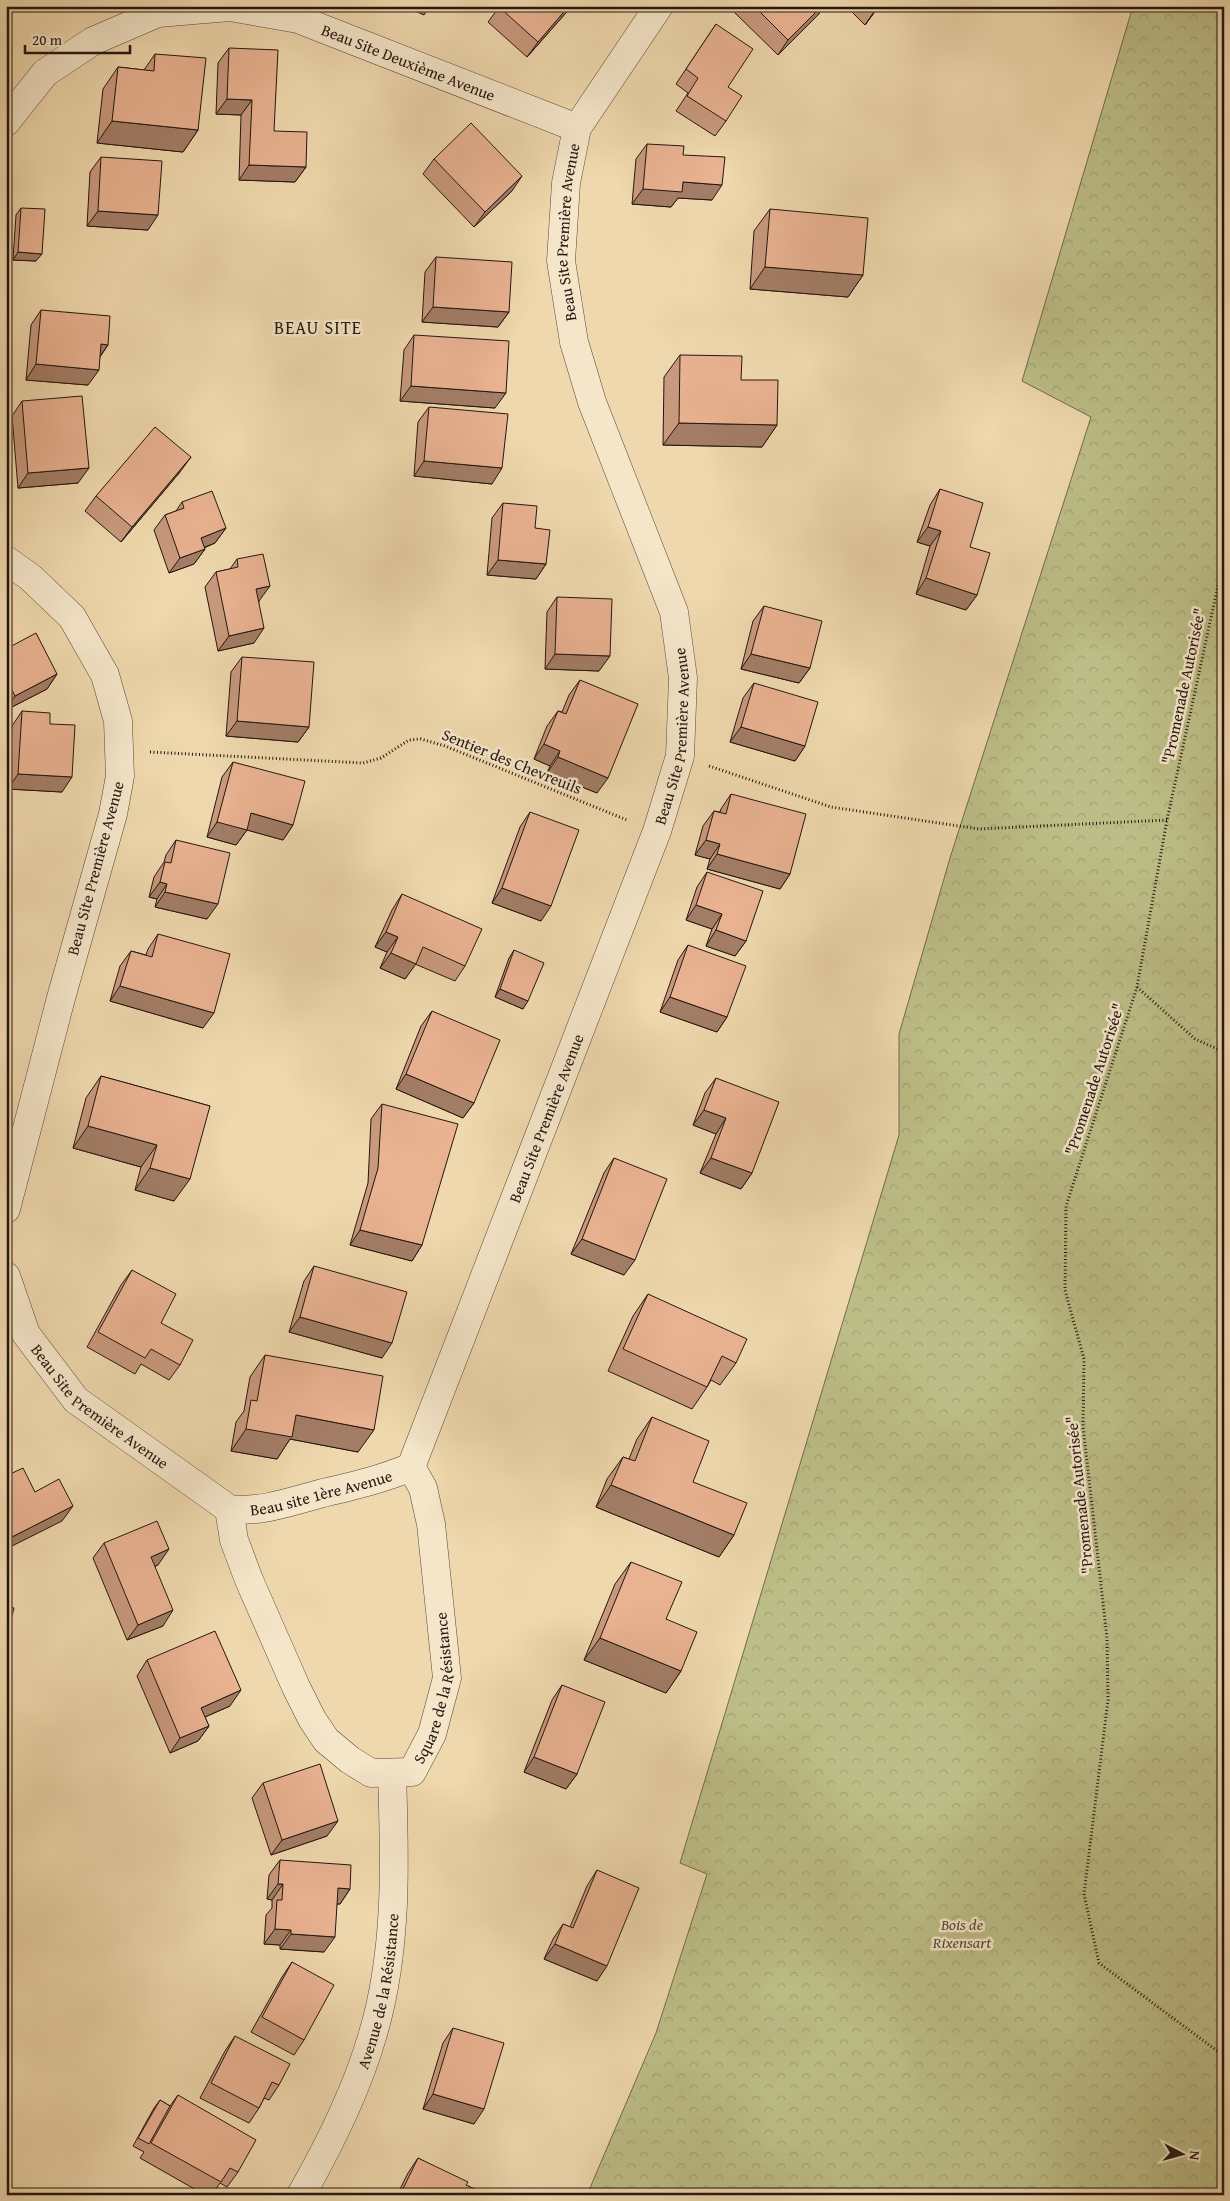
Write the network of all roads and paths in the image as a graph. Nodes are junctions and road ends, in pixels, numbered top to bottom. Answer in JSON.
{"nodes":[{"id":1,"x":659,"y":6,"type":"edge"},
{"id":2,"x":6,"y":122,"type":"edge"},
{"id":3,"x":577,"y":128,"type":"junction"},
{"id":4,"x":1224,"y":558,"type":"edge"},
{"id":5,"x":6,"y":560,"type":"edge"},
{"id":6,"x":120,"y":749,"type":"junction"},
{"id":7,"x":680,"y":756,"type":"junction"},
{"id":8,"x":1167,"y":820,"type":"junction"},
{"id":9,"x":657,"y":831,"type":"junction"},
{"id":10,"x":1137,"y":987,"type":"junction"},
{"id":11,"x":1224,"y":1052,"type":"edge"},
{"id":12,"x":6,"y":1209,"type":"edge"},
{"id":13,"x":6,"y":1276,"type":"edge"},
{"id":14,"x":411,"y":1467,"type":"junction"},
{"id":15,"x":229,"y":1510,"type":"junction"},
{"id":16,"x":392,"y":1774,"type":"junction"},
{"id":17,"x":1224,"y":2056,"type":"edge"},
{"id":18,"x":301,"y":2195,"type":"edge"}],
"edges":[{"from":1,"to":3,"type":"street","name":"Beau Site Première Avenue"},
{"from":2,"to":3,"type":"street","name":"Beau Site Deuxième Avenue"},
{"from":3,"to":7,"type":"street","name":"Beau Site Première Avenue"},
{"from":4,"to":8,"type":"path","name":"\"Promenade Autorisée\""},
{"from":5,"to":6,"type":"street","name":"Beau Site Première Avenue"},
{"from":6,"to":9,"type":"path","name":"Sentier des Chevreuils"},
{"from":6,"to":12,"type":"street","name":"Beau Site Première Avenue"},
{"from":7,"to":8,"type":"path"},
{"from":7,"to":9,"type":"street","name":"Beau Site Première Avenue"},
{"from":8,"to":10,"type":"path","name":"\"Promenade Autorisée\""},
{"from":9,"to":14,"type":"street","name":"Beau Site Première Avenue"},
{"from":10,"to":11,"type":"path"},
{"from":10,"to":17,"type":"path","name":"\"Promenade Autorisée\""},
{"from":13,"to":15,"type":"street","name":"Beau Site Première Avenue"},
{"from":14,"to":15,"type":"street","name":"Beau site 1ère Avenue"},
{"from":14,"to":16,"type":"street","name":"Square de la Résistance"},
{"from":15,"to":16,"type":"street","name":"Square de la Résistance"},
{"from":16,"to":18,"type":"street","name":"Avenue de la Résistance"}]}
